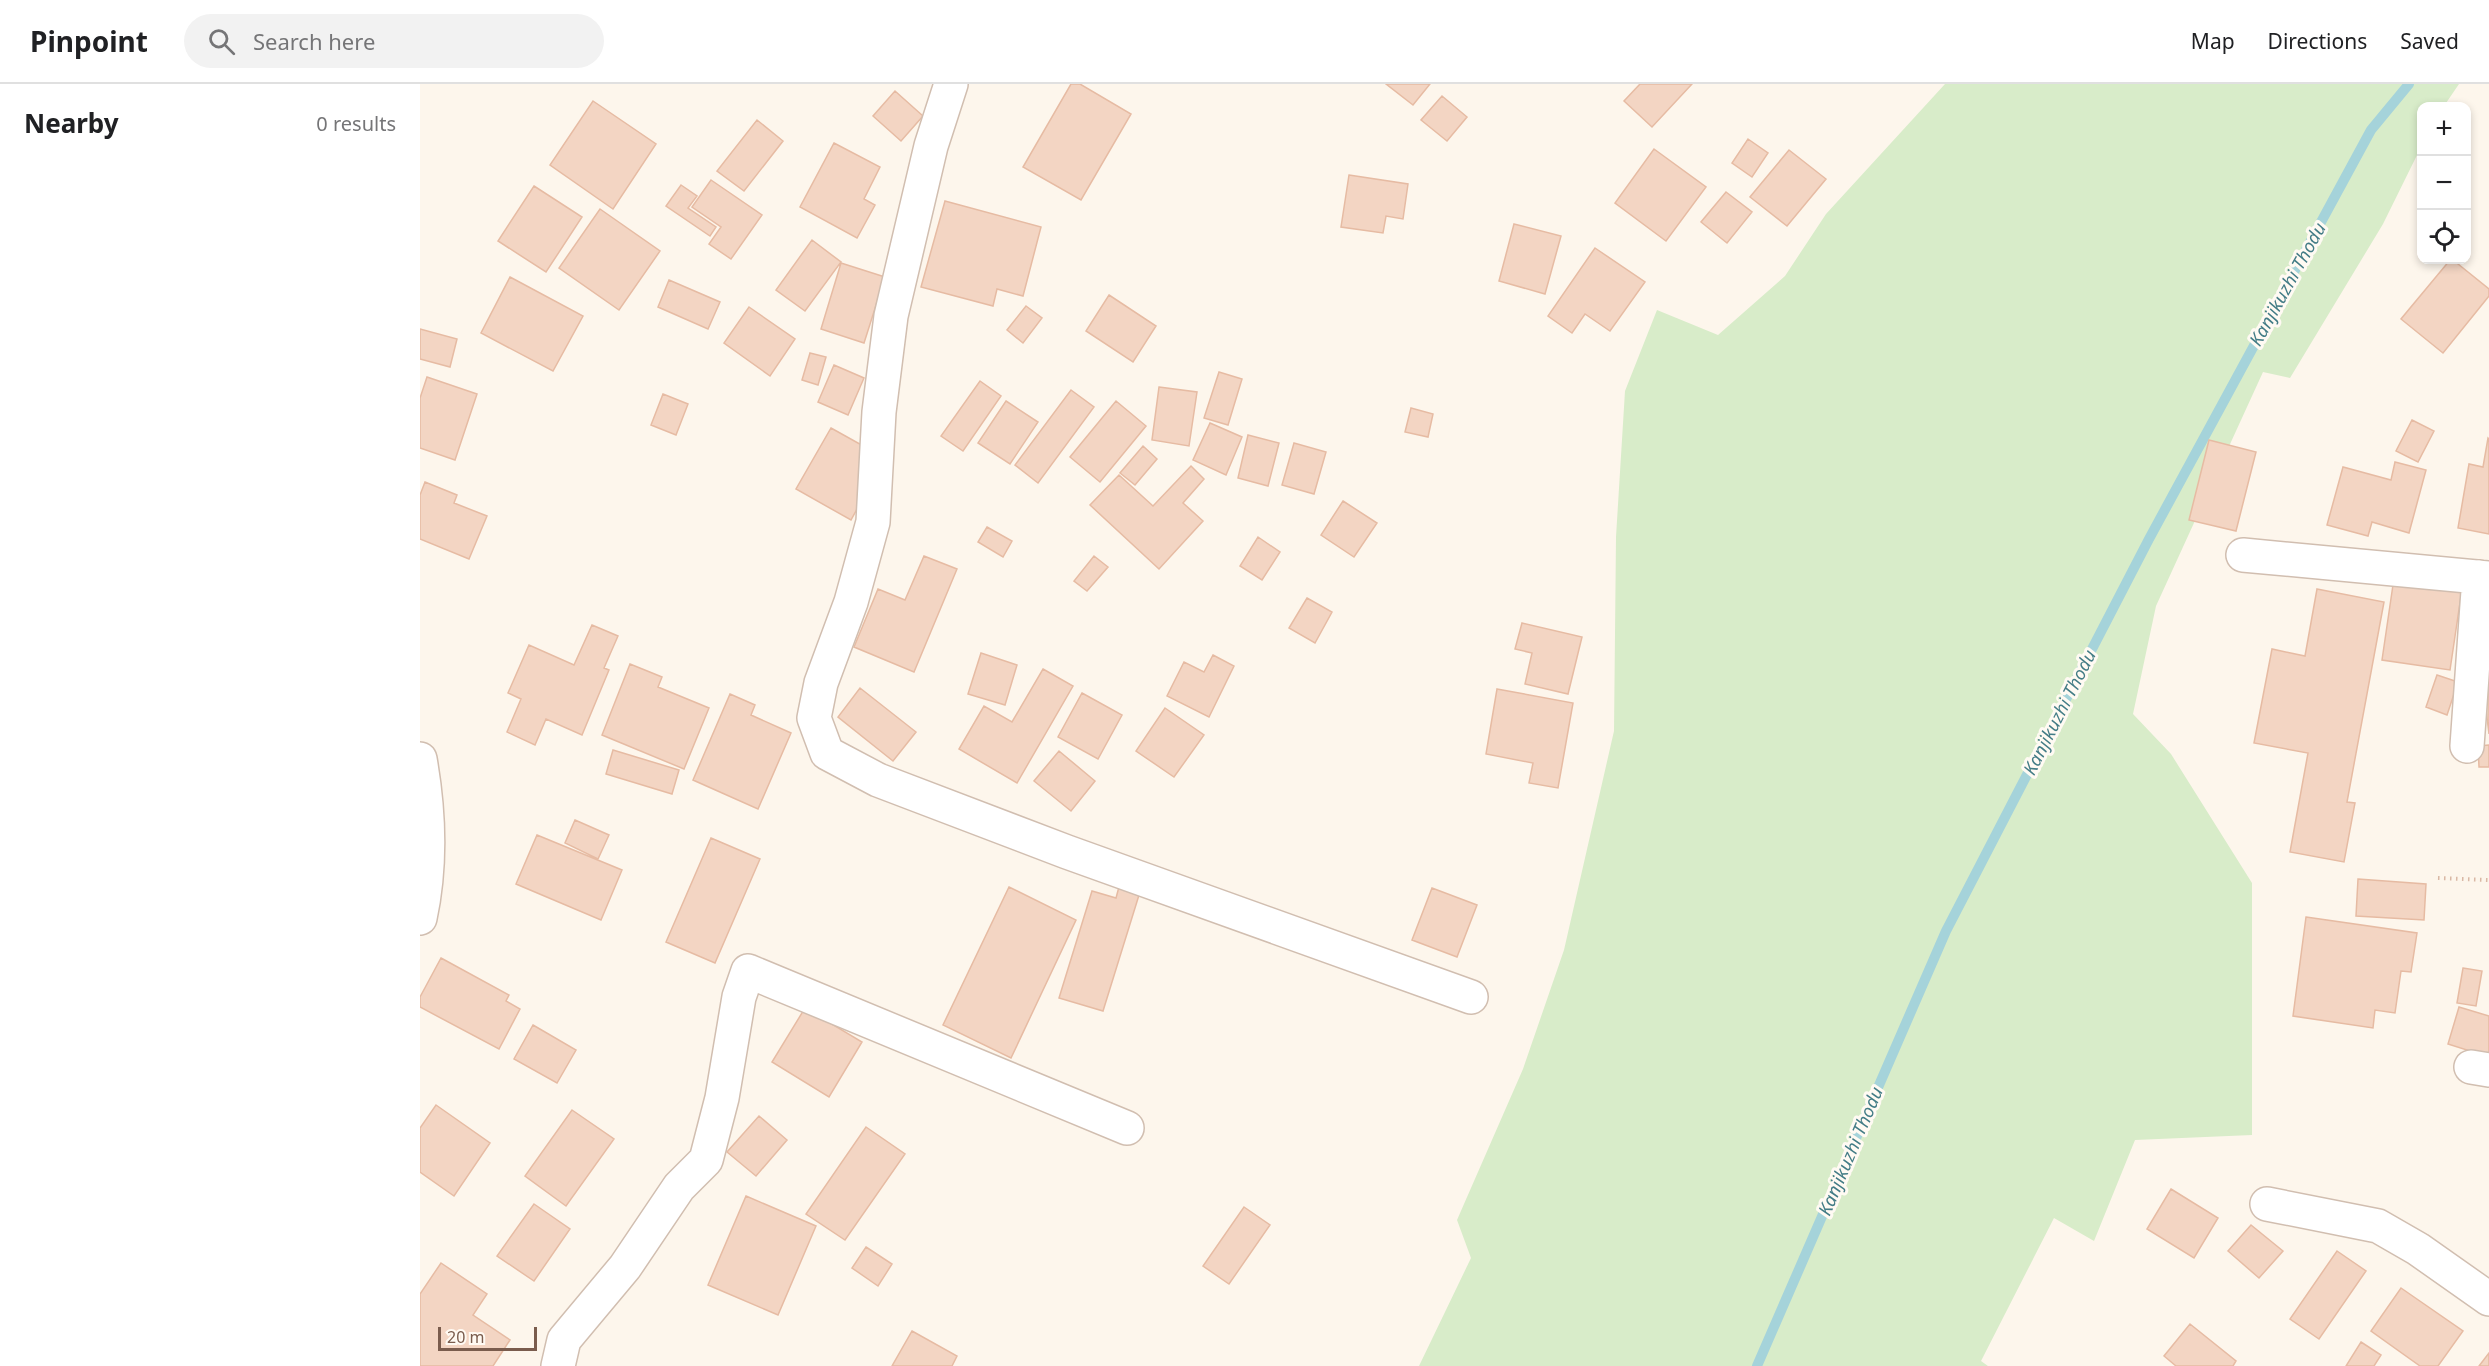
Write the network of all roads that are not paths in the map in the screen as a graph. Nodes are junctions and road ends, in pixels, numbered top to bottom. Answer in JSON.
{"nodes":[{"id":1,"x":951,"y":84,"type":"edge"},
{"id":2,"x":2243,"y":555,"type":"dead end"},
{"id":3,"x":2484,"y":577,"type":"edge"},
{"id":4,"x":2467,"y":746,"type":"dead end"},
{"id":5,"x":420,"y":759,"type":"edge"},
{"id":6,"x":420,"y":918,"type":"edge"},
{"id":7,"x":1471,"y":997,"type":"dead end"},
{"id":8,"x":1127,"y":1128,"type":"dead end"},
{"id":9,"x":2267,"y":1204,"type":"dead end"},
{"id":10,"x":2489,"y":1299,"type":"edge"},
{"id":11,"x":558,"y":1366,"type":"edge"}],
"edges":[{"from":1,"to":7,"type":"street"},
{"from":2,"to":3,"type":"street"},
{"from":3,"to":4,"type":"street"},
{"from":5,"to":6,"type":"street"},
{"from":8,"to":11,"type":"street"},
{"from":9,"to":10,"type":"street"}]}
